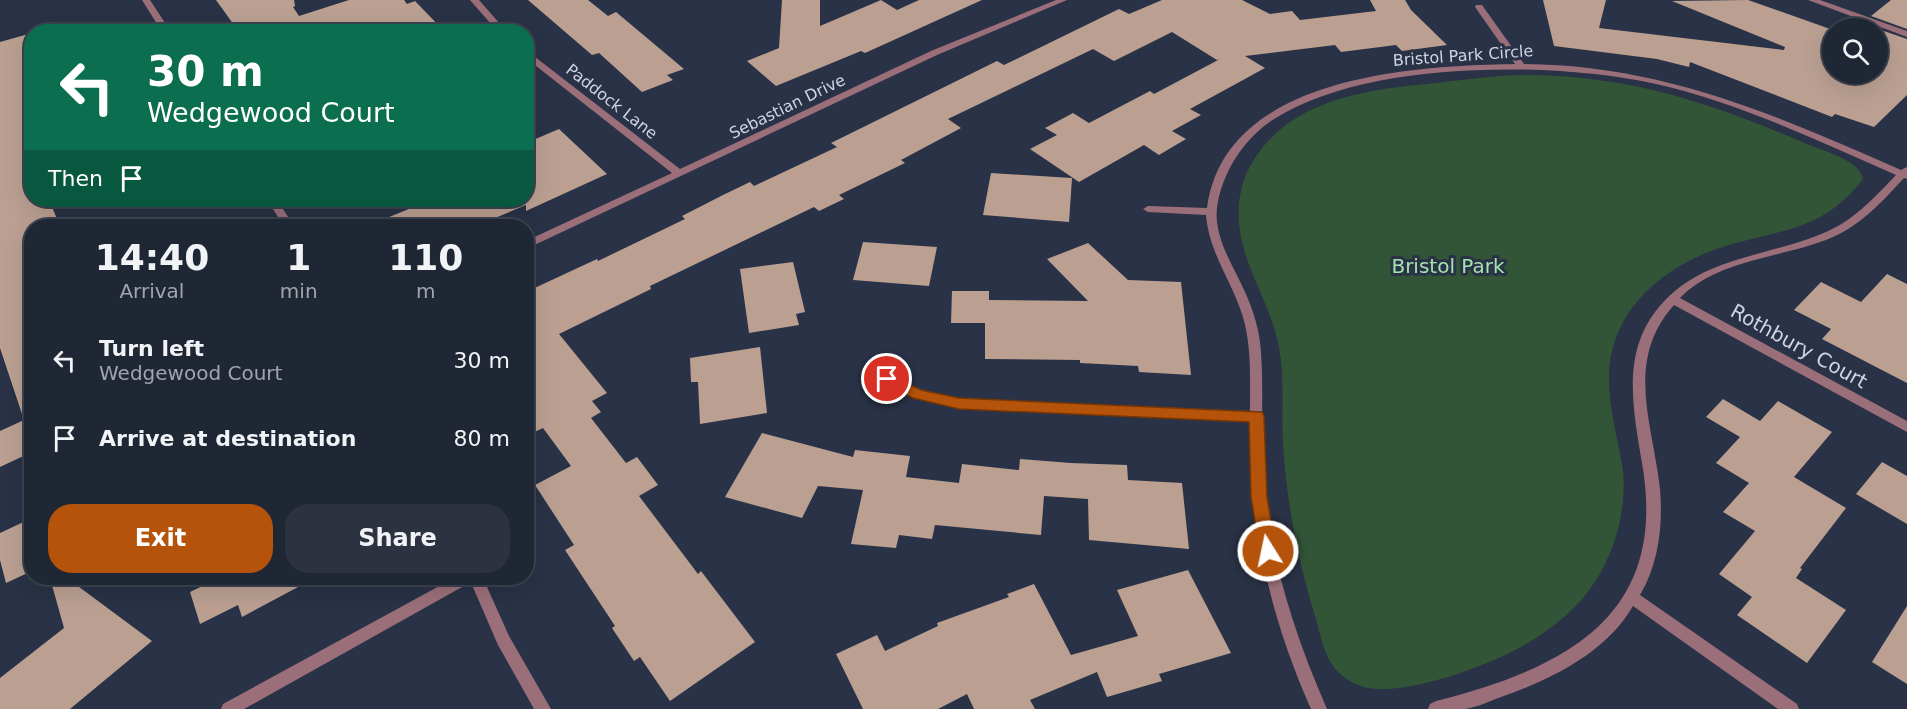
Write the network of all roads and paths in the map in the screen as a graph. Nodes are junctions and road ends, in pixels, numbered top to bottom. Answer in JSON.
{"nodes":[{"id":1,"x":146,"y":0,"type":"edge"},
{"id":2,"x":474,"y":0,"type":"edge"},
{"id":3,"x":1063,"y":0,"type":"edge"},
{"id":4,"x":1812,"y":0,"type":"edge"},
{"id":5,"x":1479,"y":7,"type":"dead end"},
{"id":6,"x":162,"y":24,"type":"edge"},
{"id":7,"x":496,"y":24,"type":"edge"},
{"id":8,"x":1907,"y":34,"type":"edge"},
{"id":9,"x":534,"y":58,"type":"edge"},
{"id":10,"x":1520,"y":64,"type":"junction"},
{"id":11,"x":1905,"y":173,"type":"edge"},
{"id":12,"x":679,"y":174,"type":"junction"},
{"id":13,"x":1148,"y":209,"type":"dead end"},
{"id":14,"x":1211,"y":212,"type":"junction"},
{"id":15,"x":534,"y":242,"type":"edge"},
{"id":16,"x":1672,"y":299,"type":"junction"},
{"id":17,"x":874,"y":370,"type":"dead end"},
{"id":18,"x":1257,"y":416,"type":"junction"},
{"id":19,"x":1907,"y":427,"type":"edge"},
{"id":20,"x":453,"y":585,"type":"edge"},
{"id":21,"x":479,"y":585,"type":"edge"},
{"id":22,"x":1633,"y":598,"type":"junction"},
{"id":23,"x":229,"y":709,"type":"edge"},
{"id":24,"x":543,"y":709,"type":"edge"},
{"id":25,"x":1319,"y":709,"type":"edge"},
{"id":26,"x":1436,"y":709,"type":"edge"},
{"id":27,"x":1791,"y":709,"type":"edge"}],
"edges":[{"from":1,"to":6,"type":"street"},
{"from":2,"to":7,"type":"street"},
{"from":3,"to":12,"type":"street","name":"Sebastian Drive"},
{"from":4,"to":8,"type":"street"},
{"from":5,"to":10,"type":"street"},
{"from":9,"to":12,"type":"street","name":"Paddock Lane"},
{"from":10,"to":11,"type":"street","name":"Bristol Park Circle"},
{"from":10,"to":14,"type":"street","name":"Bristol Park Circle"},
{"from":11,"to":16,"type":"street"},
{"from":12,"to":15,"type":"street","name":"Sebastian Drive"},
{"from":13,"to":14,"type":"street"},
{"from":14,"to":18,"type":"street","name":"Bristol Park Circle"},
{"from":16,"to":19,"type":"street","name":"Rothbury Court"},
{"from":16,"to":22,"type":"street"},
{"from":17,"to":18,"type":"street"},
{"from":18,"to":25,"type":"street","name":"Bristol Park Circle"},
{"from":20,"to":23,"type":"street"},
{"from":21,"to":24,"type":"street"},
{"from":22,"to":26,"type":"street"},
{"from":22,"to":27,"type":"street"}]}
